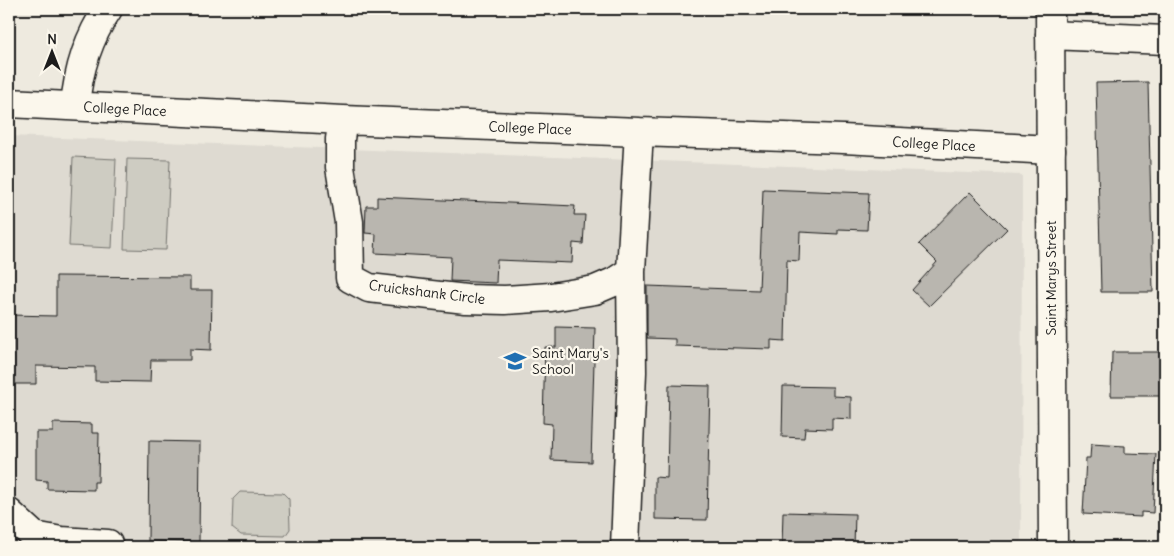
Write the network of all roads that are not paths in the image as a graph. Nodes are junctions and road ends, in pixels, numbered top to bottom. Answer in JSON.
{"nodes":[{"id":1,"x":108,"y":9,"type":"edge"},
{"id":2,"x":1050,"y":22,"type":"edge"},
{"id":3,"x":1165,"y":40,"type":"edge"},
{"id":4,"x":9,"y":103,"type":"edge"},
{"id":5,"x":76,"y":106,"type":"junction"},
{"id":6,"x":343,"y":120,"type":"junction"},
{"id":7,"x":639,"y":132,"type":"junction"},
{"id":8,"x":1051,"y":150,"type":"junction"},
{"id":9,"x":631,"y":271,"type":"junction"},
{"id":10,"x":9,"y":513,"type":"edge"},
{"id":11,"x":108,"y":544,"type":"dead end"},
{"id":12,"x":625,"y":547,"type":"edge"},
{"id":13,"x":1053,"y":547,"type":"edge"}],
"edges":[{"from":1,"to":5,"type":"street"},
{"from":2,"to":3,"type":"street"},
{"from":2,"to":8,"type":"street","name":"Saint Marys Street"},
{"from":4,"to":5,"type":"street","name":"College Place"},
{"from":5,"to":6,"type":"street","name":"College Place"},
{"from":6,"to":7,"type":"street","name":"College Place"},
{"from":6,"to":9,"type":"street","name":"Cruickshank Circle"},
{"from":7,"to":8,"type":"street","name":"College Place"},
{"from":7,"to":9,"type":"street"},
{"from":8,"to":13,"type":"street","name":"Saint Marys Street"},
{"from":9,"to":12,"type":"street"},
{"from":10,"to":11,"type":"street"}]}
